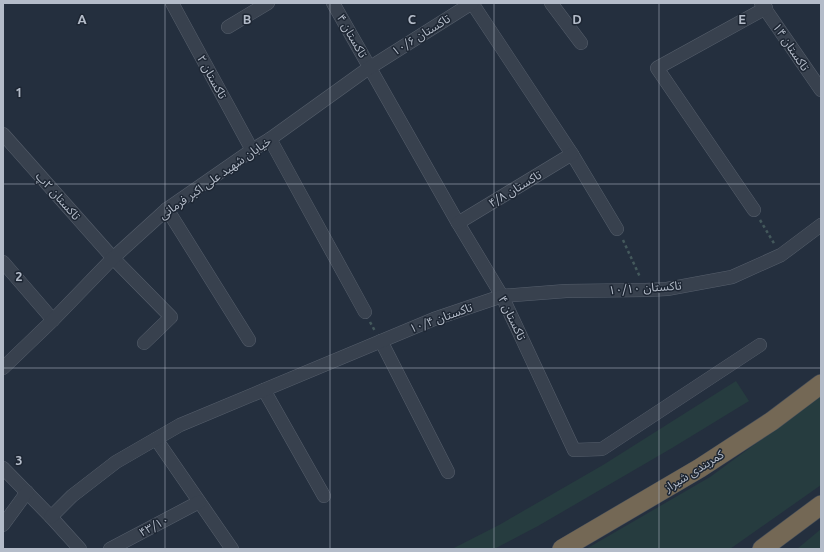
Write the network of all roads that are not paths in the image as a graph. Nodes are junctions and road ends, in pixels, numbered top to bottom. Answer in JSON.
{"nodes":[{"id":1,"x":172,"y":3,"type":"edge"},
{"id":2,"x":268,"y":3,"type":"edge"},
{"id":3,"x":333,"y":3,"type":"edge"},
{"id":4,"x":472,"y":3,"type":"edge"},
{"id":5,"x":551,"y":3,"type":"edge"},
{"id":6,"x":763,"y":6,"type":"edge"},
{"id":7,"x":228,"y":27,"type":"dead end"},
{"id":8,"x":581,"y":43,"type":"dead end"},
{"id":9,"x":370,"y":68,"type":"junction"},
{"id":10,"x":821,"y":90,"type":"edge"},
{"id":11,"x":3,"y":134,"type":"edge"},
{"id":12,"x":270,"y":139,"type":"junction"},
{"id":13,"x":252,"y":150,"type":"junction"},
{"id":14,"x":572,"y":154,"type":"junction"},
{"id":15,"x":167,"y":209,"type":"junction"},
{"id":16,"x":754,"y":210,"type":"road end"},
{"id":17,"x":458,"y":223,"type":"junction"},
{"id":18,"x":821,"y":225,"type":"edge"},
{"id":19,"x":617,"y":229,"type":"road end"},
{"id":20,"x":113,"y":258,"type":"junction"},
{"id":21,"x":3,"y":262,"type":"edge"},
{"id":22,"x":502,"y":296,"type":"junction"},
{"id":23,"x":365,"y":312,"type":"road end"},
{"id":24,"x":53,"y":320,"type":"junction"},
{"id":25,"x":249,"y":340,"type":"dead end"},
{"id":26,"x":381,"y":341,"type":"junction"},
{"id":27,"x":144,"y":343,"type":"dead end"},
{"id":28,"x":760,"y":345,"type":"dead end"},
{"id":29,"x":3,"y":368,"type":"edge"},
{"id":30,"x":821,"y":384,"type":"edge"},
{"id":31,"x":264,"y":390,"type":"junction"},
{"id":32,"x":156,"y":439,"type":"junction"},
{"id":33,"x":3,"y":468,"type":"edge"},
{"id":34,"x":448,"y":472,"type":"dead end"},
{"id":35,"x":27,"y":492,"type":"junction"},
{"id":36,"x":324,"y":496,"type":"dead end"},
{"id":37,"x":199,"y":502,"type":"junction"},
{"id":38,"x":821,"y":505,"type":"edge"},
{"id":39,"x":52,"y":517,"type":"junction"},
{"id":40,"x":3,"y":525,"type":"edge"},
{"id":41,"x":80,"y":549,"type":"edge"},
{"id":42,"x":110,"y":549,"type":"edge"},
{"id":43,"x":232,"y":549,"type":"edge"},
{"id":44,"x":562,"y":549,"type":"edge"},
{"id":45,"x":762,"y":549,"type":"edge"}],
"edges":[{"from":1,"to":13,"type":"street","name":"تاکستان ۲"},
{"from":2,"to":7,"type":"street"},
{"from":3,"to":9,"type":"street","name":"تاکستان ۴"},
{"from":4,"to":9,"type":"street","name":"تاکستان ۱۰/۶"},
{"from":4,"to":14,"type":"street"},
{"from":5,"to":8,"type":"street"},
{"from":6,"to":10,"type":"street","name":"تاکستان ۱۴"},
{"from":6,"to":16,"type":"street"},
{"from":9,"to":12,"type":"street","name":"خیابان شهید علی اکبر فرمانی"},
{"from":9,"to":17,"type":"street","name":"تاکستان ۴"},
{"from":11,"to":20,"type":"street","name":"تاکستان ۲پ"},
{"from":12,"to":13,"type":"street","name":"خیابان شهید علی اکبر فرمانی"},
{"from":12,"to":23,"type":"street"},
{"from":13,"to":15,"type":"street","name":"خیابان شهید علی اکبر فرمانی"},
{"from":14,"to":17,"type":"street","name":"تاکستان ۴/۸"},
{"from":14,"to":19,"type":"street"},
{"from":15,"to":20,"type":"street","name":"خیابان شهید علی اکبر فرمانی"},
{"from":15,"to":25,"type":"street"},
{"from":17,"to":22,"type":"street","name":"تاکستان ۴"},
{"from":18,"to":22,"type":"street","name":"تاکستان ۱۰/۱۰"},
{"from":20,"to":24,"type":"street","name":"خیابان شهید علی اکبر فرمانی"},
{"from":20,"to":27,"type":"street","name":"تاکستان ۲پ"},
{"from":21,"to":24,"type":"street"},
{"from":22,"to":26,"type":"street","name":"تاکستان ۱۰/۴"},
{"from":22,"to":28,"type":"street","name":"تاکستان ۴"},
{"from":24,"to":29,"type":"street","name":"خیابان شهید علی اکبر فرمانی"},
{"from":26,"to":31,"type":"street","name":"تاکستان ۱۰/۴"},
{"from":26,"to":34,"type":"street"},
{"from":30,"to":44,"type":"highway","name":"کمربندی شیراز"},
{"from":31,"to":32,"type":"street","name":"تاکستان ۱۰/۴"},
{"from":31,"to":36,"type":"street"},
{"from":32,"to":37,"type":"street"},
{"from":32,"to":39,"type":"street","name":"تاکستان ۱۰/۴"},
{"from":33,"to":35,"type":"street"},
{"from":35,"to":39,"type":"street"},
{"from":35,"to":40,"type":"street"},
{"from":37,"to":42,"type":"street","name":"۴۳/۱۰"},
{"from":37,"to":43,"type":"street"},
{"from":38,"to":45,"type":"highway"},
{"from":39,"to":41,"type":"street"}]}
